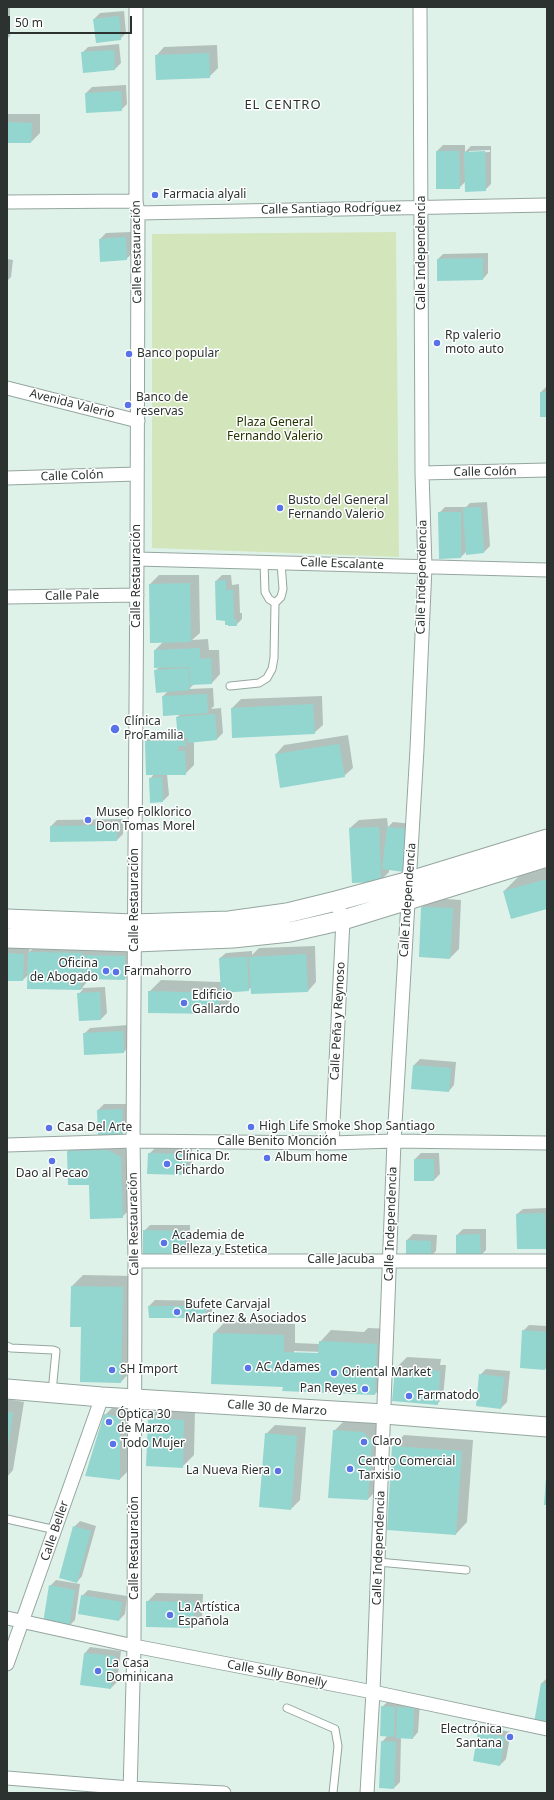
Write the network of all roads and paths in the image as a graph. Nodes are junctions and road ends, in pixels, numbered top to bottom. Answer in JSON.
{"nodes":[{"id":1,"x":136,"y":7,"type":"edge"},
{"id":2,"x":420,"y":7,"type":"edge"},
{"id":3,"x":7,"y":202,"type":"edge"},
{"id":4,"x":547,"y":205,"type":"edge"},
{"id":5,"x":137,"y":207,"type":"junction"},
{"id":6,"x":422,"y":207,"type":"junction"},
{"id":7,"x":7,"y":388,"type":"edge"},
{"id":8,"x":138,"y":421,"type":"junction"},
{"id":9,"x":547,"y":470,"type":"edge"},
{"id":10,"x":422,"y":473,"type":"junction"},
{"id":11,"x":137,"y":474,"type":"junction"},
{"id":12,"x":7,"y":478,"type":"edge"},
{"id":13,"x":137,"y":559,"type":"junction"},
{"id":14,"x":264,"y":562,"type":"junction"},
{"id":15,"x":281,"y":563,"type":"junction"},
{"id":16,"x":424,"y":567,"type":"junction"},
{"id":17,"x":547,"y":570,"type":"edge"},
{"id":18,"x":137,"y":595,"type":"junction"},
{"id":19,"x":7,"y":597,"type":"edge"},
{"id":20,"x":275,"y":603,"type":"junction"},
{"id":21,"x":230,"y":686,"type":"dead end"},
{"id":22,"x":547,"y":839,"type":"edge"},
{"id":23,"x":547,"y":857,"type":"edge"},
{"id":24,"x":410,"y":881,"type":"junction"},
{"id":25,"x":408,"y":900,"type":"junction"},
{"id":26,"x":336,"y":901,"type":"junction"},
{"id":27,"x":7,"y":920,"type":"edge"},
{"id":28,"x":343,"y":920,"type":"junction"},
{"id":29,"x":134,"y":933,"type":"junction"},
{"id":30,"x":7,"y":938,"type":"edge"},
{"id":31,"x":133,"y":1141,"type":"junction"},
{"id":32,"x":394,"y":1141,"type":"junction"},
{"id":33,"x":332,"y":1143,"type":"junction"},
{"id":34,"x":547,"y":1143,"type":"edge"},
{"id":35,"x":7,"y":1145,"type":"edge"},
{"id":36,"x":135,"y":1261,"type":"junction"},
{"id":37,"x":390,"y":1261,"type":"junction"},
{"id":38,"x":547,"y":1261,"type":"edge"},
{"id":39,"x":7,"y":1346,"type":"edge"},
{"id":40,"x":7,"y":1388,"type":"edge"},
{"id":41,"x":52,"y":1392,"type":"junction"},
{"id":42,"x":102,"y":1397,"type":"junction"},
{"id":43,"x":135,"y":1399,"type":"junction"},
{"id":44,"x":384,"y":1414,"type":"junction"},
{"id":45,"x":547,"y":1427,"type":"edge"},
{"id":46,"x":7,"y":1519,"type":"edge"},
{"id":47,"x":56,"y":1530,"type":"junction"},
{"id":48,"x":378,"y":1562,"type":"junction"},
{"id":49,"x":466,"y":1570,"type":"dead end"},
{"id":50,"x":7,"y":1618,"type":"edge"},
{"id":51,"x":23,"y":1621,"type":"junction"},
{"id":52,"x":134,"y":1646,"type":"junction"},
{"id":53,"x":7,"y":1664,"type":"edge"},
{"id":54,"x":373,"y":1692,"type":"junction"},
{"id":55,"x":286,"y":1708,"type":"dead end"},
{"id":56,"x":547,"y":1729,"type":"edge"},
{"id":57,"x":7,"y":1778,"type":"edge"},
{"id":58,"x":130,"y":1791,"type":"edge"},
{"id":59,"x":224,"y":1793,"type":"edge"},
{"id":60,"x":333,"y":1793,"type":"edge"},
{"id":61,"x":367,"y":1793,"type":"edge"}],
"edges":[{"from":1,"to":5,"type":"street","name":"Calle Restauración"},
{"from":2,"to":6,"type":"street","name":"Calle Independencia"},
{"from":3,"to":5,"type":"street","name":"Calle Santiago Rodríguez"},
{"from":4,"to":6,"type":"street","name":"Calle Santiago Rodríguez"},
{"from":5,"to":6,"type":"street","name":"Calle Santiago Rodríguez"},
{"from":5,"to":8,"type":"street","name":"Calle Restauración"},
{"from":6,"to":10,"type":"street","name":"Calle Independencia"},
{"from":7,"to":8,"type":"street","name":"Avenida Valerio"},
{"from":8,"to":11,"type":"street","name":"Calle Restauración"},
{"from":9,"to":10,"type":"street","name":"Calle Colón"},
{"from":10,"to":16,"type":"street","name":"Calle Independencia"},
{"from":11,"to":12,"type":"street","name":"Calle Colón"},
{"from":11,"to":13,"type":"street","name":"Calle Restauración"},
{"from":13,"to":14,"type":"street","name":"Calle Escalante"},
{"from":13,"to":18,"type":"street","name":"Calle Restauración"},
{"from":14,"to":15,"type":"street","name":"Calle Escalante"},
{"from":14,"to":20,"type":"lane"},
{"from":15,"to":16,"type":"street","name":"Calle Escalante"},
{"from":15,"to":20,"type":"lane"},
{"from":16,"to":17,"type":"street","name":"Calle Escalante"},
{"from":16,"to":24,"type":"street","name":"Calle Independencia"},
{"from":18,"to":19,"type":"street","name":"Calle Pale"},
{"from":18,"to":29,"type":"street","name":"Calle Restauración"},
{"from":20,"to":21,"type":"lane"},
{"from":22,"to":24,"type":"main road"},
{"from":23,"to":25,"type":"main road"},
{"from":24,"to":25,"type":"street","name":"Calle Independencia"},
{"from":24,"to":26,"type":"main road"},
{"from":25,"to":28,"type":"main road"},
{"from":25,"to":32,"type":"street","name":"Calle Independencia"},
{"from":26,"to":28,"type":"street","name":"Calle Peña y Reynoso"},
{"from":26,"to":29,"type":"main road"},
{"from":27,"to":29,"type":"main road"},
{"from":28,"to":29,"type":"main road"},
{"from":28,"to":33,"type":"street","name":"Calle Peña y Reynoso"},
{"from":29,"to":30,"type":"main road"},
{"from":29,"to":31,"type":"street","name":"Calle Restauración"},
{"from":31,"to":33,"type":"street","name":"Calle Benito Monción"},
{"from":31,"to":35,"type":"street","name":"Calle Benito Monción"},
{"from":31,"to":36,"type":"street","name":"Calle Restauración"},
{"from":32,"to":33,"type":"street","name":"Calle Benito Monción"},
{"from":32,"to":34,"type":"street","name":"Calle Benito Monción"},
{"from":32,"to":37,"type":"street","name":"Calle Independencia"},
{"from":36,"to":37,"type":"street","name":"Calle Jacuba"},
{"from":36,"to":43,"type":"street","name":"Calle Restauración"},
{"from":37,"to":38,"type":"street","name":"Calle Jacuba"},
{"from":37,"to":44,"type":"street","name":"Calle Independencia"},
{"from":39,"to":41,"type":"lane"},
{"from":40,"to":41,"type":"main road","name":"Calle 30 de Marzo"},
{"from":41,"to":42,"type":"main road","name":"Calle 30 de Marzo"},
{"from":42,"to":43,"type":"main road","name":"Calle 30 de Marzo"},
{"from":42,"to":47,"type":"street","name":"Calle Beller"},
{"from":43,"to":44,"type":"main road","name":"Calle 30 de Marzo"},
{"from":43,"to":52,"type":"street","name":"Calle Restauración"},
{"from":44,"to":45,"type":"main road","name":"Calle 30 de Marzo"},
{"from":44,"to":48,"type":"street","name":"Calle Independencia"},
{"from":46,"to":47,"type":"lane"},
{"from":47,"to":51,"type":"street","name":"Calle Beller"},
{"from":48,"to":49,"type":"lane"},
{"from":48,"to":54,"type":"street","name":"Calle Independencia"},
{"from":50,"to":51,"type":"street","name":"Calle Sully Bonelly"},
{"from":51,"to":52,"type":"street","name":"Calle Sully Bonelly"},
{"from":51,"to":53,"type":"street","name":"Calle Beller"},
{"from":52,"to":54,"type":"street","name":"Calle Sully Bonelly"},
{"from":52,"to":58,"type":"street","name":"Calle Restauración"},
{"from":54,"to":56,"type":"street","name":"Calle Sully Bonelly"},
{"from":54,"to":61,"type":"street","name":"Calle Independencia"},
{"from":55,"to":60,"type":"lane"},
{"from":57,"to":58,"type":"street"},
{"from":58,"to":59,"type":"street"}]}
